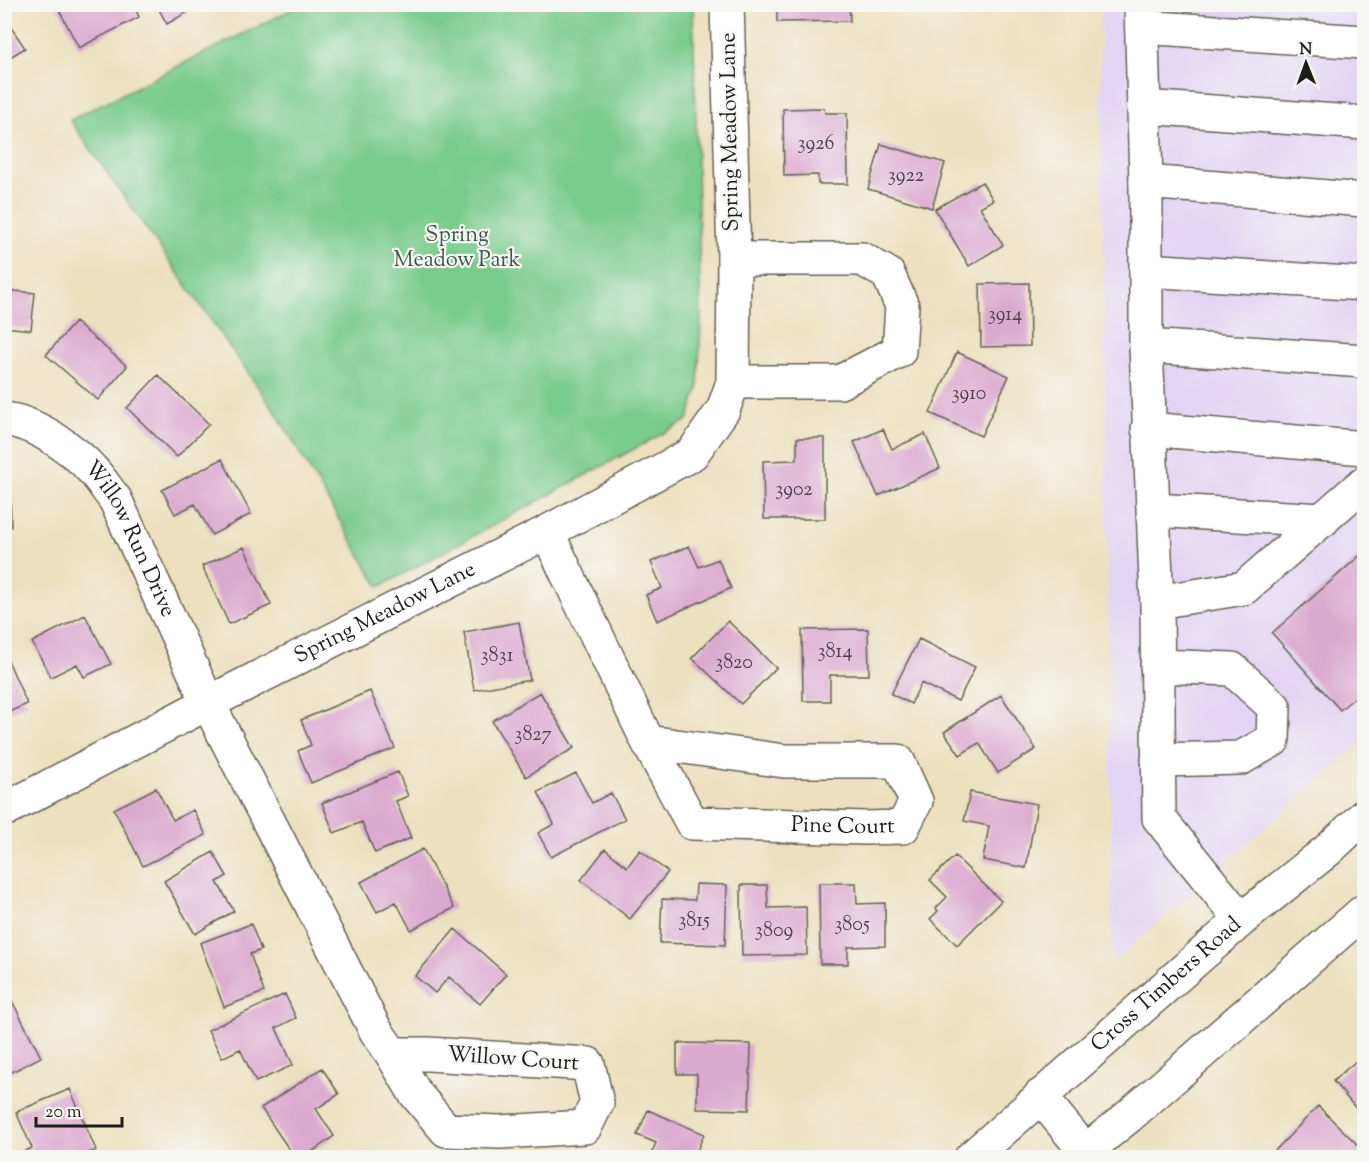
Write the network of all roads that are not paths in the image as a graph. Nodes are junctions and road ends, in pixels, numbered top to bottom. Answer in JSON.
{"nodes":[{"id":1,"x":727,"y":4,"type":"edge"},
{"id":2,"x":1142,"y":16,"type":"edge"},
{"id":3,"x":1365,"y":42,"type":"edge"},
{"id":4,"x":1144,"y":107,"type":"junction"},
{"id":5,"x":1365,"y":123,"type":"edge"},
{"id":6,"x":1146,"y":182,"type":"junction"},
{"id":7,"x":1365,"y":200,"type":"edge"},
{"id":8,"x":734,"y":258,"type":"junction"},
{"id":9,"x":1146,"y":270,"type":"junction"},
{"id":10,"x":1365,"y":284,"type":"edge"},
{"id":11,"x":1146,"y":346,"type":"junction"},
{"id":12,"x":1365,"y":361,"type":"edge"},
{"id":13,"x":733,"y":382,"type":"junction"},
{"id":14,"x":4,"y":419,"type":"edge"},
{"id":15,"x":1149,"y":429,"type":"junction"},
{"id":16,"x":1365,"y":448,"type":"edge"},
{"id":17,"x":1365,"y":483,"type":"edge"},
{"id":18,"x":1154,"y":510,"type":"junction"},
{"id":19,"x":1323,"y":520,"type":"junction"},
{"id":20,"x":547,"y":532,"type":"junction"},
{"id":21,"x":1157,"y":602,"type":"junction"},
{"id":22,"x":1157,"y":666,"type":"junction"},
{"id":23,"x":208,"y":703,"type":"junction"},
{"id":24,"x":648,"y":742,"type":"junction"},
{"id":25,"x":1158,"y":760,"type":"junction"},
{"id":26,"x":4,"y":810,"type":"edge"},
{"id":27,"x":1365,"y":816,"type":"edge"},
{"id":28,"x":1365,"y":911,"type":"edge"},
{"id":29,"x":1241,"y":920,"type":"junction"},
{"id":30,"x":392,"y":1054,"type":"junction"},
{"id":31,"x":1040,"y":1096,"type":"junction"},
{"id":32,"x":1082,"y":1155,"type":"edge"},
{"id":33,"x":971,"y":1158,"type":"edge"}],
"edges":[{"from":1,"to":8,"type":"street","name":"Spring Meadow Lane"},
{"from":2,"to":3,"type":"street"},
{"from":2,"to":4,"type":"street"},
{"from":4,"to":5,"type":"street"},
{"from":4,"to":6,"type":"street"},
{"from":6,"to":7,"type":"street"},
{"from":6,"to":9,"type":"street"},
{"from":8,"to":13,"type":"street","name":"Spring Meadow Lane"},
{"from":8,"to":13,"type":"street","name":"Spring Meadow Lane"},
{"from":9,"to":10,"type":"street"},
{"from":9,"to":11,"type":"street"},
{"from":11,"to":12,"type":"street"},
{"from":11,"to":15,"type":"street"},
{"from":13,"to":20,"type":"street","name":"Spring Meadow Lane"},
{"from":14,"to":23,"type":"street","name":"Willow Run Drive"},
{"from":15,"to":16,"type":"street"},
{"from":15,"to":18,"type":"street"},
{"from":17,"to":19,"type":"street"},
{"from":18,"to":19,"type":"street"},
{"from":18,"to":21,"type":"street"},
{"from":19,"to":21,"type":"street"},
{"from":20,"to":23,"type":"street","name":"Spring Meadow Lane"},
{"from":20,"to":24,"type":"street","name":"Pine Court"},
{"from":21,"to":22,"type":"street"},
{"from":22,"to":25,"type":"street"},
{"from":22,"to":25,"type":"street"},
{"from":23,"to":26,"type":"street","name":"Spring Meadow Lane"},
{"from":23,"to":30,"type":"street","name":"Willow Court"},
{"from":24,"to":24,"type":"street","name":"Pine Court"},
{"from":25,"to":29,"type":"street"},
{"from":27,"to":29,"type":"street","name":"Cross Timbers Road"},
{"from":28,"to":32,"type":"street"},
{"from":29,"to":31,"type":"street","name":"Cross Timbers Road"},
{"from":30,"to":30,"type":"street","name":"Willow Court"},
{"from":31,"to":32,"type":"street"},
{"from":31,"to":33,"type":"street","name":"Cross Timbers Road"}]}
